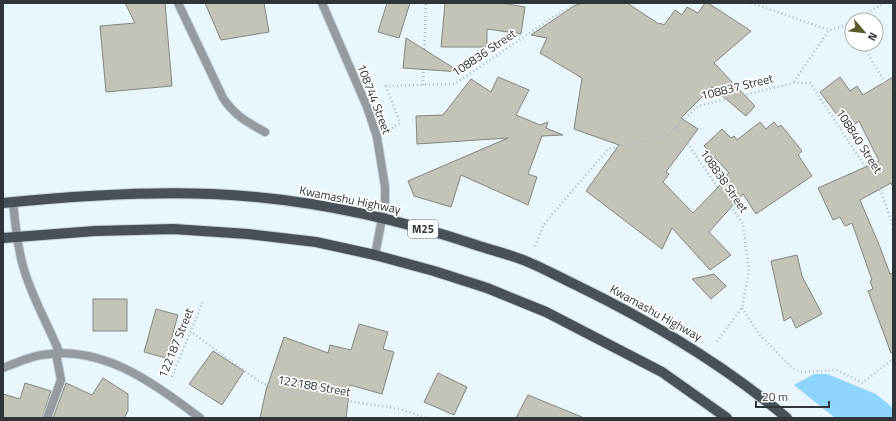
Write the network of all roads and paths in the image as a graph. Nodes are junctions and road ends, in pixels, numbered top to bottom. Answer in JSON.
{"nodes":[{"id":1,"x":178,"y":3,"type":"edge"},
{"id":2,"x":322,"y":3,"type":"edge"},
{"id":3,"x":426,"y":3,"type":"edge"},
{"id":4,"x":577,"y":3,"type":"edge"},
{"id":5,"x":751,"y":3,"type":"edge"},
{"id":6,"x":883,"y":3,"type":"edge"},
{"id":7,"x":869,"y":12,"type":"edge"},
{"id":8,"x":844,"y":27,"type":"edge"},
{"id":9,"x":829,"y":30,"type":"junction"},
{"id":10,"x":867,"y":52,"type":"edge"},
{"id":11,"x":794,"y":83,"type":"junction"},
{"id":12,"x":423,"y":85,"type":"junction"},
{"id":13,"x":893,"y":96,"type":"edge"},
{"id":14,"x":676,"y":127,"type":"junction"},
{"id":15,"x":265,"y":132,"type":"dead end"},
{"id":16,"x":377,"y":137,"type":"junction"},
{"id":17,"x":8,"y":202,"type":"edge"},
{"id":18,"x":382,"y":219,"type":"junction"},
{"id":19,"x":893,"y":227,"type":"edge"},
{"id":20,"x":16,"y":237,"type":"junction"},
{"id":21,"x":3,"y":238,"type":"edge"},
{"id":22,"x":375,"y":256,"type":"junction"},
{"id":23,"x":528,"y":262,"type":"junction"},
{"id":24,"x":203,"y":301,"type":"dead end"},
{"id":25,"x":742,"y":308,"type":"junction"},
{"id":26,"x":190,"y":331,"type":"junction"},
{"id":27,"x":58,"y":354,"type":"junction"},
{"id":28,"x":706,"y":357,"type":"junction"},
{"id":29,"x":893,"y":359,"type":"edge"},
{"id":30,"x":3,"y":368,"type":"edge"},
{"id":31,"x":165,"y":392,"type":"junction"},
{"id":32,"x":47,"y":418,"type":"edge"},
{"id":33,"x":200,"y":418,"type":"edge"},
{"id":34,"x":426,"y":418,"type":"edge"},
{"id":35,"x":727,"y":418,"type":"edge"},
{"id":36,"x":787,"y":418,"type":"edge"}],
"edges":[{"from":1,"to":15,"type":"street"},
{"from":2,"to":16,"type":"street","name":"108744 Street"},
{"from":3,"to":12,"type":"path"},
{"from":4,"to":12,"type":"path","name":"108836 Street"},
{"from":5,"to":9,"type":"path"},
{"from":6,"to":7,"type":"path"},
{"from":8,"to":9,"type":"path"},
{"from":9,"to":11,"type":"path"},
{"from":10,"to":13,"type":"path"},
{"from":11,"to":14,"type":"path","name":"108837 Street"},
{"from":11,"to":19,"type":"path","name":"108840 Street"},
{"from":12,"to":16,"type":"path","name":"108836 Street"},
{"from":14,"to":23,"type":"path","name":"108837 Street"},
{"from":14,"to":25,"type":"path","name":"108838 Street"},
{"from":16,"to":18,"type":"street","name":"108744 Street"},
{"from":17,"to":18,"type":"main road","name":"Kwamashu Highway","number":"M25"},
{"from":17,"to":20,"type":"street"},
{"from":18,"to":22,"type":"street","name":"108744 Street"},
{"from":18,"to":23,"type":"main road","name":"Kwamashu Highway","number":"M25"},
{"from":20,"to":21,"type":"main road"},
{"from":20,"to":22,"type":"main road"},
{"from":20,"to":27,"type":"street"},
{"from":22,"to":35,"type":"main road"},
{"from":23,"to":28,"type":"main road","name":"Kwamashu Highway","number":"M25"},
{"from":24,"to":26,"type":"path","name":"122187 Street"},
{"from":25,"to":28,"type":"path","name":"108838 Street"},
{"from":25,"to":29,"type":"path"},
{"from":26,"to":31,"type":"path","name":"122187 Street"},
{"from":26,"to":34,"type":"path","name":"122188 Street"},
{"from":27,"to":30,"type":"street"},
{"from":27,"to":31,"type":"street"},
{"from":27,"to":32,"type":"street"},
{"from":28,"to":36,"type":"main road","name":"Kwamashu Highway","number":"M25"},
{"from":31,"to":33,"type":"street"}]}
